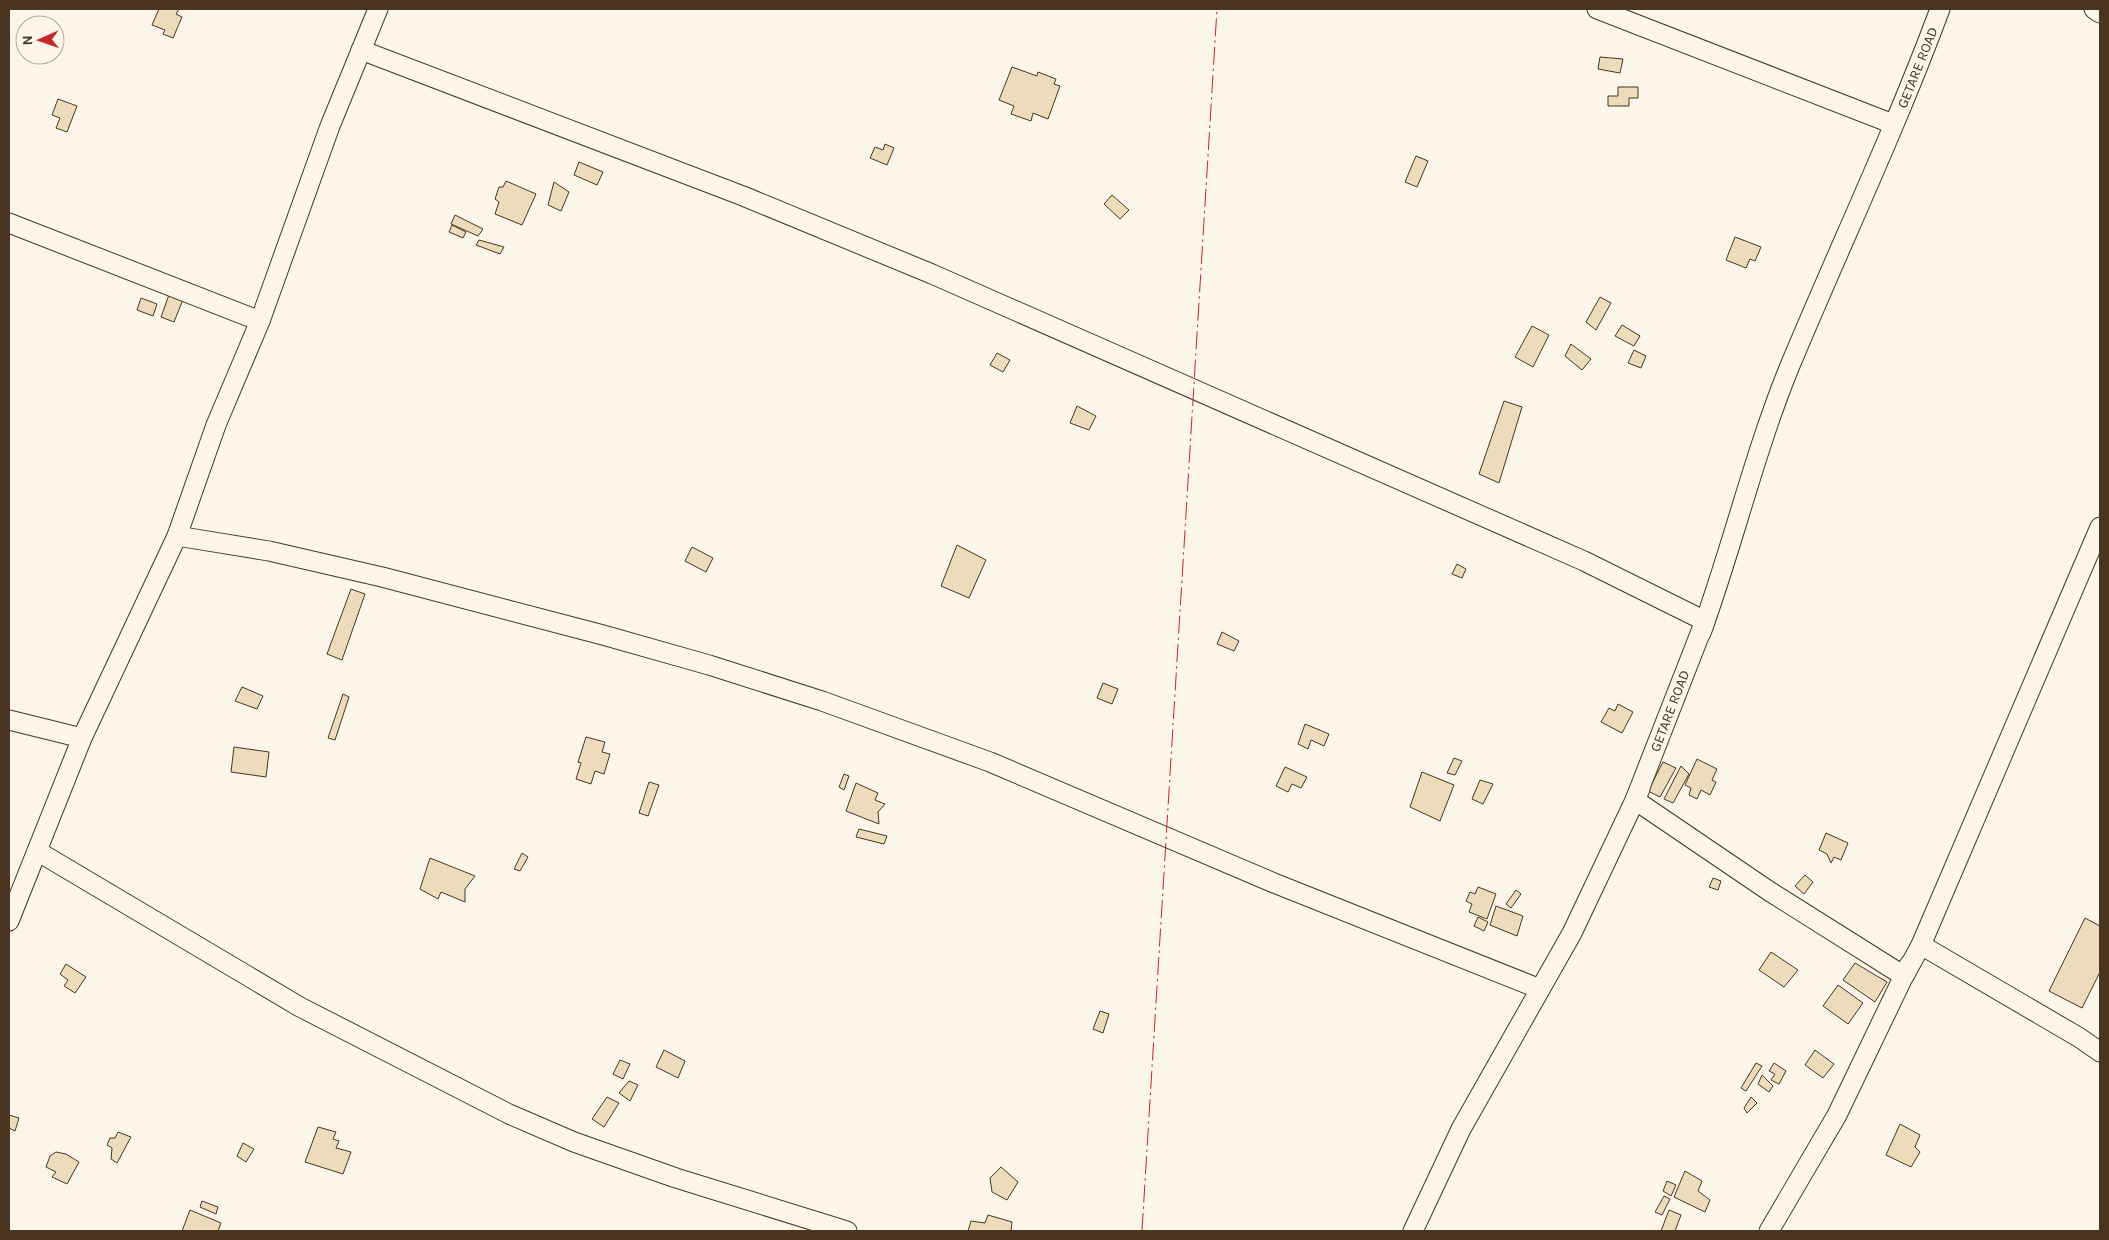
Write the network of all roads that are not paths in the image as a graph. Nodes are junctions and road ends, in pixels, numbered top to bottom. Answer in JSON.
{"nodes":[{"id":1,"x":378,"y":9,"type":"edge"},
{"id":2,"x":1598,"y":9,"type":"edge"},
{"id":3,"x":1940,"y":9,"type":"edge"},
{"id":4,"x":2094,"y":9,"type":"edge"},
{"id":5,"x":2100,"y":13,"type":"edge"},
{"id":6,"x":361,"y":50,"type":"junction"},
{"id":7,"x":1893,"y":124,"type":"junction"},
{"id":8,"x":9,"y":224,"type":"edge"},
{"id":9,"x":260,"y":321,"type":"junction"},
{"id":10,"x":2100,"y":526,"type":"edge"},
{"id":11,"x":177,"y":536,"type":"junction"},
{"id":12,"x":1705,"y":621,"type":"junction"},
{"id":13,"x":9,"y":720,"type":"edge"},
{"id":14,"x":82,"y":738,"type":"junction"},
{"id":15,"x":1635,"y":800,"type":"junction"},
{"id":16,"x":37,"y":851,"type":"junction"},
{"id":17,"x":9,"y":921,"type":"edge"},
{"id":18,"x":1921,"y":945,"type":"junction"},
{"id":19,"x":1904,"y":976,"type":"junction"},
{"id":20,"x":1540,"y":989,"type":"junction"},
{"id":21,"x":2100,"y":1052,"type":"edge"},
{"id":22,"x":847,"y":1231,"type":"edge"},
{"id":23,"x":1413,"y":1231,"type":"edge"},
{"id":24,"x":1769,"y":1231,"type":"edge"}],
"edges":[{"from":1,"to":6,"type":"street"},
{"from":2,"to":7,"type":"street"},
{"from":3,"to":7,"type":"street","name":"GETARE ROAD"},
{"from":4,"to":5,"type":"street"},
{"from":6,"to":9,"type":"street"},
{"from":6,"to":12,"type":"street"},
{"from":7,"to":12,"type":"street","name":"GETARE ROAD"},
{"from":8,"to":9,"type":"street"},
{"from":9,"to":11,"type":"street"},
{"from":10,"to":18,"type":"street"},
{"from":10,"to":19,"type":"street"},
{"from":11,"to":14,"type":"street"},
{"from":11,"to":20,"type":"street"},
{"from":12,"to":15,"type":"street","name":"GETARE ROAD"},
{"from":13,"to":14,"type":"street"},
{"from":14,"to":16,"type":"street"},
{"from":15,"to":19,"type":"street"},
{"from":15,"to":20,"type":"street","name":"GETARE ROAD"},
{"from":16,"to":17,"type":"street"},
{"from":16,"to":22,"type":"street"},
{"from":18,"to":19,"type":"street"},
{"from":18,"to":21,"type":"street"},
{"from":19,"to":24,"type":"street"},
{"from":20,"to":23,"type":"street","name":"GETARE ROAD"}]}
